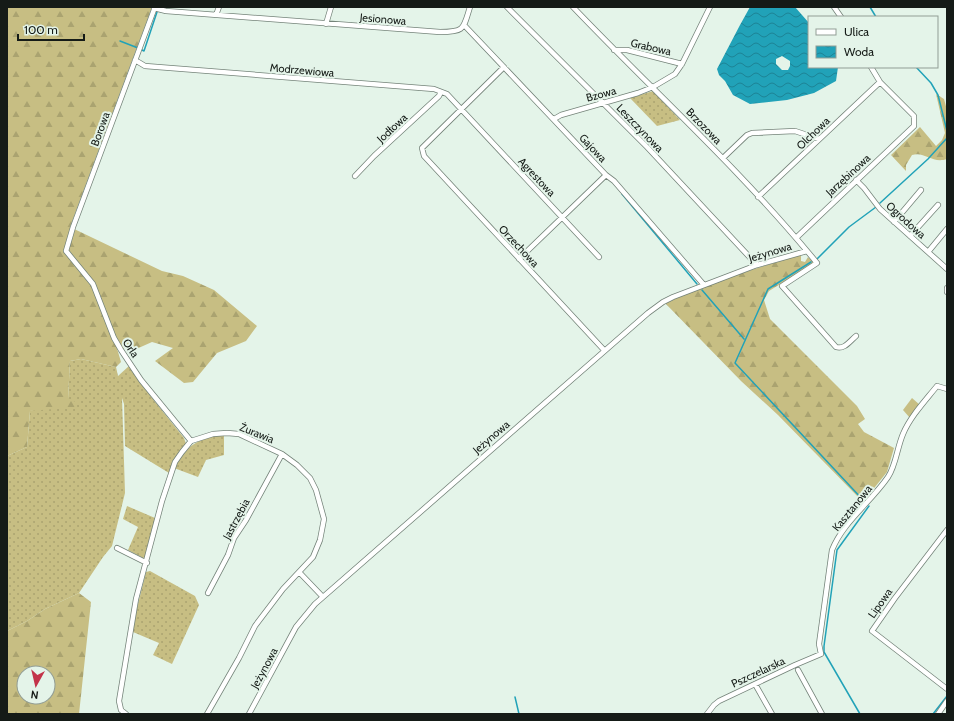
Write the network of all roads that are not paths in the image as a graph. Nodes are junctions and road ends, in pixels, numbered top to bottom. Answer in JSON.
{"nodes":[{"id":1,"x":154,"y":7,"type":"edge"},
{"id":2,"x":219,"y":7,"type":"edge"},
{"id":3,"x":332,"y":7,"type":"edge"},
{"id":4,"x":470,"y":7,"type":"edge"},
{"id":5,"x":507,"y":7,"type":"edge"},
{"id":6,"x":573,"y":7,"type":"edge"},
{"id":7,"x":708,"y":7,"type":"edge"},
{"id":8,"x":834,"y":7,"type":"edge"},
{"id":9,"x":162,"y":8,"type":"edge"},
{"id":10,"x":216,"y":15,"type":"junction"},
{"id":11,"x":839,"y":16,"type":"edge"},
{"id":12,"x":326,"y":24,"type":"junction"},
{"id":13,"x":464,"y":25,"type":"junction"},
{"id":14,"x":614,"y":50,"type":"junction"},
{"id":15,"x":135,"y":60,"type":"junction"},
{"id":16,"x":682,"y":64,"type":"junction"},
{"id":17,"x":504,"y":67,"type":"junction"},
{"id":18,"x":872,"y":68,"type":"edge"},
{"id":19,"x":880,"y":82,"type":"junction"},
{"id":20,"x":653,"y":87,"type":"junction"},
{"id":21,"x":441,"y":92,"type":"junction"},
{"id":22,"x":603,"y":102,"type":"junction"},
{"id":23,"x":462,"y":110,"type":"junction"},
{"id":24,"x":554,"y":119,"type":"junction"},
{"id":25,"x":819,"y":140,"type":"junction"},
{"id":26,"x":723,"y":158,"type":"junction"},
{"id":27,"x":606,"y":175,"type":"junction"},
{"id":28,"x":355,"y":176,"type":"dead end"},
{"id":29,"x":856,"y":180,"type":"junction"},
{"id":30,"x":921,"y":190,"type":"dead end"},
{"id":31,"x":758,"y":197,"type":"junction"},
{"id":32,"x":938,"y":205,"type":"dead end"},
{"id":33,"x":562,"y":217,"type":"junction"},
{"id":34,"x":894,"y":222,"type":"junction"},
{"id":35,"x":947,"y":229,"type":"edge"},
{"id":36,"x":910,"y":236,"type":"junction"},
{"id":37,"x":796,"y":238,"type":"junction"},
{"id":38,"x":807,"y":251,"type":"junction"},
{"id":39,"x":928,"y":252,"type":"junction"},
{"id":40,"x":69,"y":256,"type":"joint"},
{"id":41,"x":599,"y":257,"type":"dead end"},
{"id":42,"x":519,"y":259,"type":"junction"},
{"id":43,"x":757,"y":265,"type":"junction"},
{"id":44,"x":947,"y":269,"type":"edge"},
{"id":45,"x":704,"y":285,"type":"junction"},
{"id":46,"x":947,"y":288,"type":"edge"},
{"id":47,"x":947,"y":292,"type":"edge"},
{"id":48,"x":856,"y":336,"type":"dead end"},
{"id":49,"x":604,"y":350,"type":"junction"},
{"id":50,"x":947,"y":388,"type":"edge"},
{"id":51,"x":192,"y":441,"type":"junction"},
{"id":52,"x":282,"y":454,"type":"junction"},
{"id":53,"x":947,"y":530,"type":"edge"},
{"id":54,"x":117,"y":548,"type":"dead end"},
{"id":55,"x":147,"y":563,"type":"junction"},
{"id":56,"x":299,"y":572,"type":"junction"},
{"id":57,"x":208,"y":592,"type":"dead end"},
{"id":58,"x":322,"y":596,"type":"junction"},
{"id":59,"x":821,"y":654,"type":"joint"},
{"id":60,"x":798,"y":670,"type":"dead end"},
{"id":61,"x":755,"y":684,"type":"junction"},
{"id":62,"x":947,"y":689,"type":"edge"},
{"id":63,"x":947,"y":701,"type":"edge"},
{"id":64,"x":126,"y":714,"type":"edge"},
{"id":65,"x":207,"y":714,"type":"edge"},
{"id":66,"x":249,"y":714,"type":"edge"},
{"id":67,"x":708,"y":714,"type":"edge"},
{"id":68,"x":772,"y":714,"type":"edge"},
{"id":69,"x":822,"y":714,"type":"edge"},
{"id":70,"x":938,"y":714,"type":"edge"}],
"edges":[{"from":1,"to":9,"type":"street","name":"Jesionowa"},
{"from":1,"to":15,"type":"street","name":"Borowa"},
{"from":2,"to":10,"type":"street"},
{"from":3,"to":12,"type":"street"},
{"from":4,"to":13,"type":"street"},
{"from":5,"to":22,"type":"street","name":"Leszczynowa"},
{"from":6,"to":14,"type":"street","name":"Brzozowa"},
{"from":7,"to":16,"type":"street","name":"Grabowa"},
{"from":8,"to":11,"type":"street"},
{"from":9,"to":10,"type":"street","name":"Jesionowa"},
{"from":10,"to":12,"type":"street","name":"Jesionowa"},
{"from":12,"to":13,"type":"street","name":"Jesionowa"},
{"from":13,"to":17,"type":"street","name":"Gajowa"},
{"from":14,"to":16,"type":"street","name":"Grabowa"},
{"from":14,"to":20,"type":"street","name":"Brzozowa"},
{"from":15,"to":21,"type":"street","name":"Modrzewiowa"},
{"from":15,"to":40,"type":"street","name":"Borowa"},
{"from":16,"to":20,"type":"street","name":"Grabowa"},
{"from":17,"to":23,"type":"street"},
{"from":17,"to":24,"type":"street","name":"Gajowa"},
{"from":18,"to":19,"type":"street"},
{"from":19,"to":25,"type":"street","name":"Olchowa"},
{"from":19,"to":29,"type":"street","name":"Jarzębinowa"},
{"from":20,"to":22,"type":"street","name":"Bzowa"},
{"from":20,"to":26,"type":"street","name":"Brzozowa"},
{"from":21,"to":23,"type":"street","name":"Modrzewiowa"},
{"from":21,"to":28,"type":"street","name":"Jodłowa"},
{"from":22,"to":24,"type":"street","name":"Bzowa"},
{"from":22,"to":43,"type":"street","name":"Leszczynowa"},
{"from":23,"to":33,"type":"street","name":"Agrestowa"},
{"from":23,"to":42,"type":"street","name":"Orzechowa"},
{"from":24,"to":27,"type":"street","name":"Gajowa"},
{"from":25,"to":26,"type":"street"},
{"from":25,"to":31,"type":"street","name":"Olchowa"},
{"from":26,"to":31,"type":"street","name":"Brzozowa"},
{"from":27,"to":33,"type":"street"},
{"from":27,"to":45,"type":"street","name":"Gajowa"},
{"from":29,"to":34,"type":"street","name":"Ogrodowa"},
{"from":29,"to":37,"type":"street","name":"Jarzębinowa"},
{"from":30,"to":34,"type":"street"},
{"from":31,"to":37,"type":"street","name":"Brzozowa"},
{"from":32,"to":36,"type":"street"},
{"from":33,"to":41,"type":"street","name":"Agrestowa"},
{"from":33,"to":42,"type":"street"},
{"from":34,"to":36,"type":"street","name":"Ogrodowa"},
{"from":35,"to":39,"type":"street"},
{"from":36,"to":39,"type":"street","name":"Ogrodowa"},
{"from":37,"to":38,"type":"street","name":"Brzozowa"},
{"from":38,"to":43,"type":"street","name":"Jeżynowa"},
{"from":38,"to":48,"type":"street","name":"Brzozowa"},
{"from":39,"to":44,"type":"street","name":"Ogrodowa"},
{"from":40,"to":51,"type":"street","name":"Orla"},
{"from":42,"to":49,"type":"street","name":"Orzechowa"},
{"from":43,"to":45,"type":"street","name":"Jeżynowa"},
{"from":45,"to":49,"type":"street","name":"Jeżynowa"},
{"from":46,"to":47,"type":"street"},
{"from":49,"to":58,"type":"street","name":"Jeżynowa"},
{"from":50,"to":59,"type":"street","name":"Kasztanowa"},
{"from":51,"to":52,"type":"street","name":"Żurawia"},
{"from":51,"to":55,"type":"street"},
{"from":52,"to":56,"type":"street","name":"Żurawia"},
{"from":52,"to":57,"type":"street","name":"Jastrzębia"},
{"from":53,"to":62,"type":"street","name":"Lipowa"},
{"from":54,"to":55,"type":"street"},
{"from":55,"to":64,"type":"street"},
{"from":56,"to":58,"type":"street"},
{"from":56,"to":65,"type":"street","name":"Żurawia"},
{"from":58,"to":66,"type":"street","name":"Jeżynowa"},
{"from":59,"to":61,"type":"street","name":"Pszczelarska"},
{"from":60,"to":69,"type":"street"},
{"from":61,"to":67,"type":"street","name":"Pszczelarska"},
{"from":61,"to":68,"type":"street"},
{"from":63,"to":70,"type":"street"}]}
